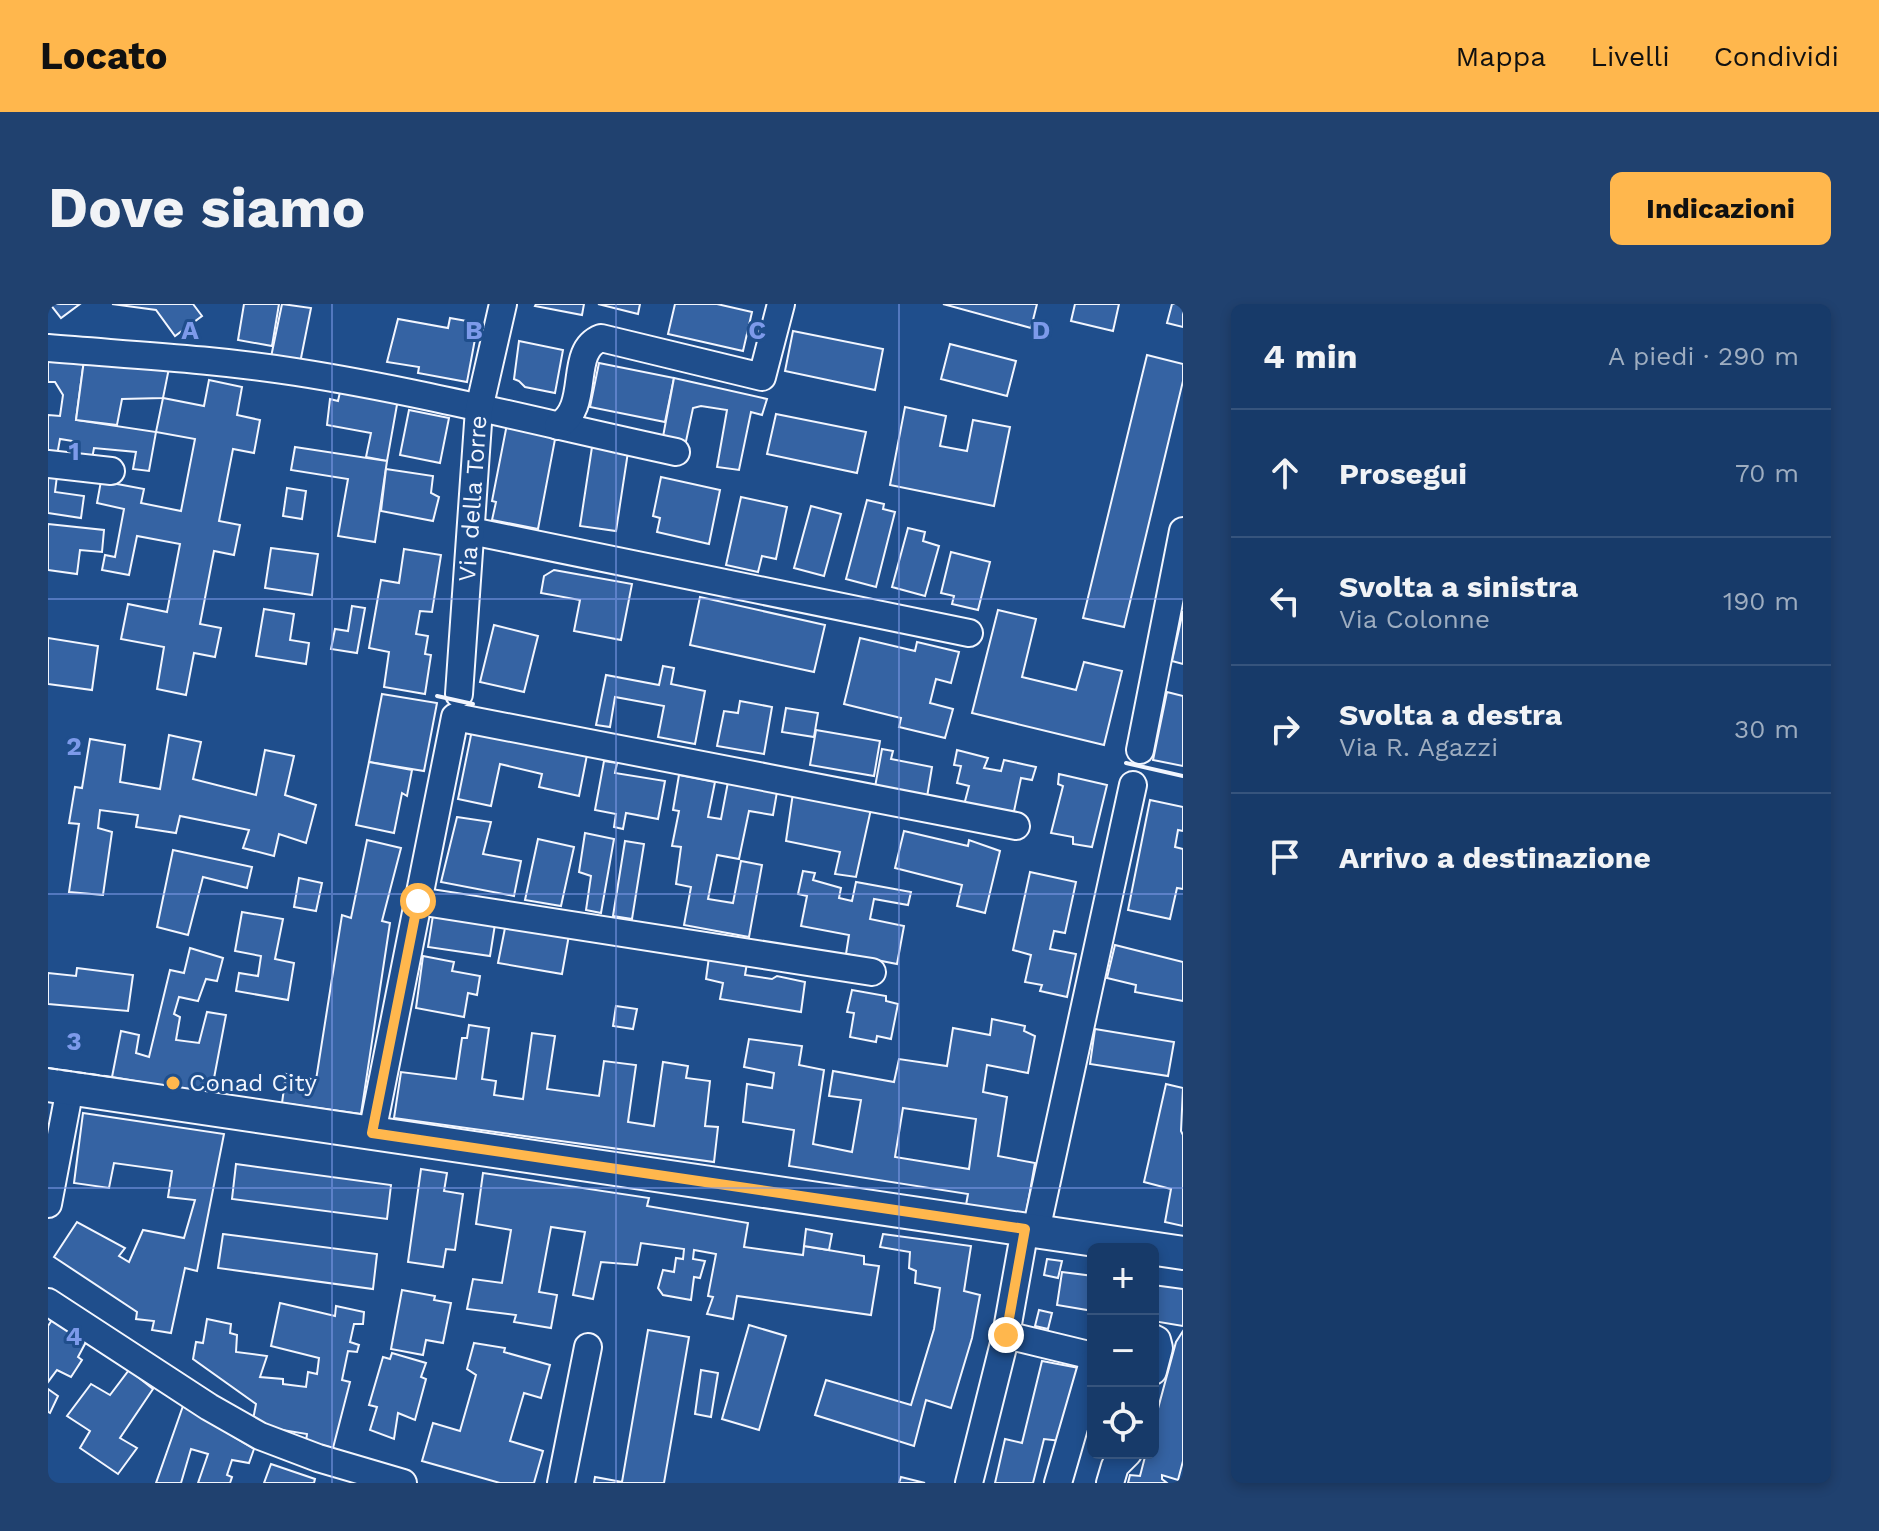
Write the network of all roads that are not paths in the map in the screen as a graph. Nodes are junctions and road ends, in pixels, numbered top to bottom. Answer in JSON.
{"nodes":[{"id":1,"x":503,"y":304,"type":"edge"},
{"id":2,"x":781,"y":304,"type":"edge"},
{"id":3,"x":48,"y":348,"type":"edge"},
{"id":4,"x":479,"y":409,"type":"junction"},
{"id":5,"x":558,"y":426,"type":"junction"},
{"id":6,"x":676,"y":452,"type":"dead end"},
{"id":7,"x":48,"y":464,"type":"edge"},
{"id":8,"x":111,"y":471,"type":"dead end"},
{"id":9,"x":471,"y":531,"type":"junction"},
{"id":10,"x":1183,"y":531,"type":"edge"},
{"id":11,"x":969,"y":633,"type":"dead end"},
{"id":12,"x":457,"y":705,"type":"junction"},
{"id":13,"x":1140,"y":750,"type":"dead end"},
{"id":14,"x":1133,"y":785,"type":"dead end"},
{"id":15,"x":1016,"y":826,"type":"dead end"},
{"id":16,"x":418,"y":901,"type":"junction"},
{"id":17,"x":872,"y":972,"type":"dead end"},
{"id":18,"x":59,"y":1087,"type":"edge"},
{"id":19,"x":372,"y":1133,"type":"junction"},
{"id":20,"x":48,"y":1204,"type":"edge"},
{"id":21,"x":1030,"y":1230,"type":"junction"},
{"id":22,"x":1183,"y":1253,"type":"edge"},
{"id":23,"x":48,"y":1302,"type":"edge"},
{"id":24,"x":1006,"y":1335,"type":"junction"},
{"id":25,"x":588,"y":1347,"type":"dead end"},
{"id":26,"x":1087,"y":1355,"type":"edge"},
{"id":27,"x":1087,"y":1383,"type":"edge"},
{"id":28,"x":1122,"y":1459,"type":"edge"},
{"id":29,"x":395,"y":1482,"type":"edge"},
{"id":30,"x":561,"y":1483,"type":"edge"},
{"id":31,"x":969,"y":1483,"type":"edge"},
{"id":32,"x":1058,"y":1483,"type":"edge"},
{"id":33,"x":1110,"y":1483,"type":"edge"}],
"edges":[{"from":1,"to":4,"type":"street","name":"Via della Torre"},
{"from":2,"to":5,"type":"street"},
{"from":3,"to":4,"type":"street"},
{"from":4,"to":5,"type":"street"},
{"from":4,"to":9,"type":"street","name":"Via della Torre"},
{"from":5,"to":6,"type":"street"},
{"from":7,"to":8,"type":"street"},
{"from":9,"to":11,"type":"street"},
{"from":9,"to":12,"type":"street","name":"Via della Torre"},
{"from":10,"to":13,"type":"street"},
{"from":12,"to":15,"type":"street"},
{"from":12,"to":16,"type":"street","name":"Via della Torre"},
{"from":14,"to":21,"type":"street"},
{"from":16,"to":17,"type":"street"},
{"from":16,"to":19,"type":"street","name":"Via della Torre"},
{"from":18,"to":19,"type":"main road"},
{"from":18,"to":20,"type":"street"},
{"from":19,"to":21,"type":"main road"},
{"from":21,"to":22,"type":"main road"},
{"from":21,"to":24,"type":"street"},
{"from":23,"to":29,"type":"street"},
{"from":24,"to":26,"type":"street"},
{"from":24,"to":31,"type":"street"},
{"from":25,"to":30,"type":"street"},
{"from":27,"to":32,"type":"street"},
{"from":28,"to":33,"type":"street"}]}
